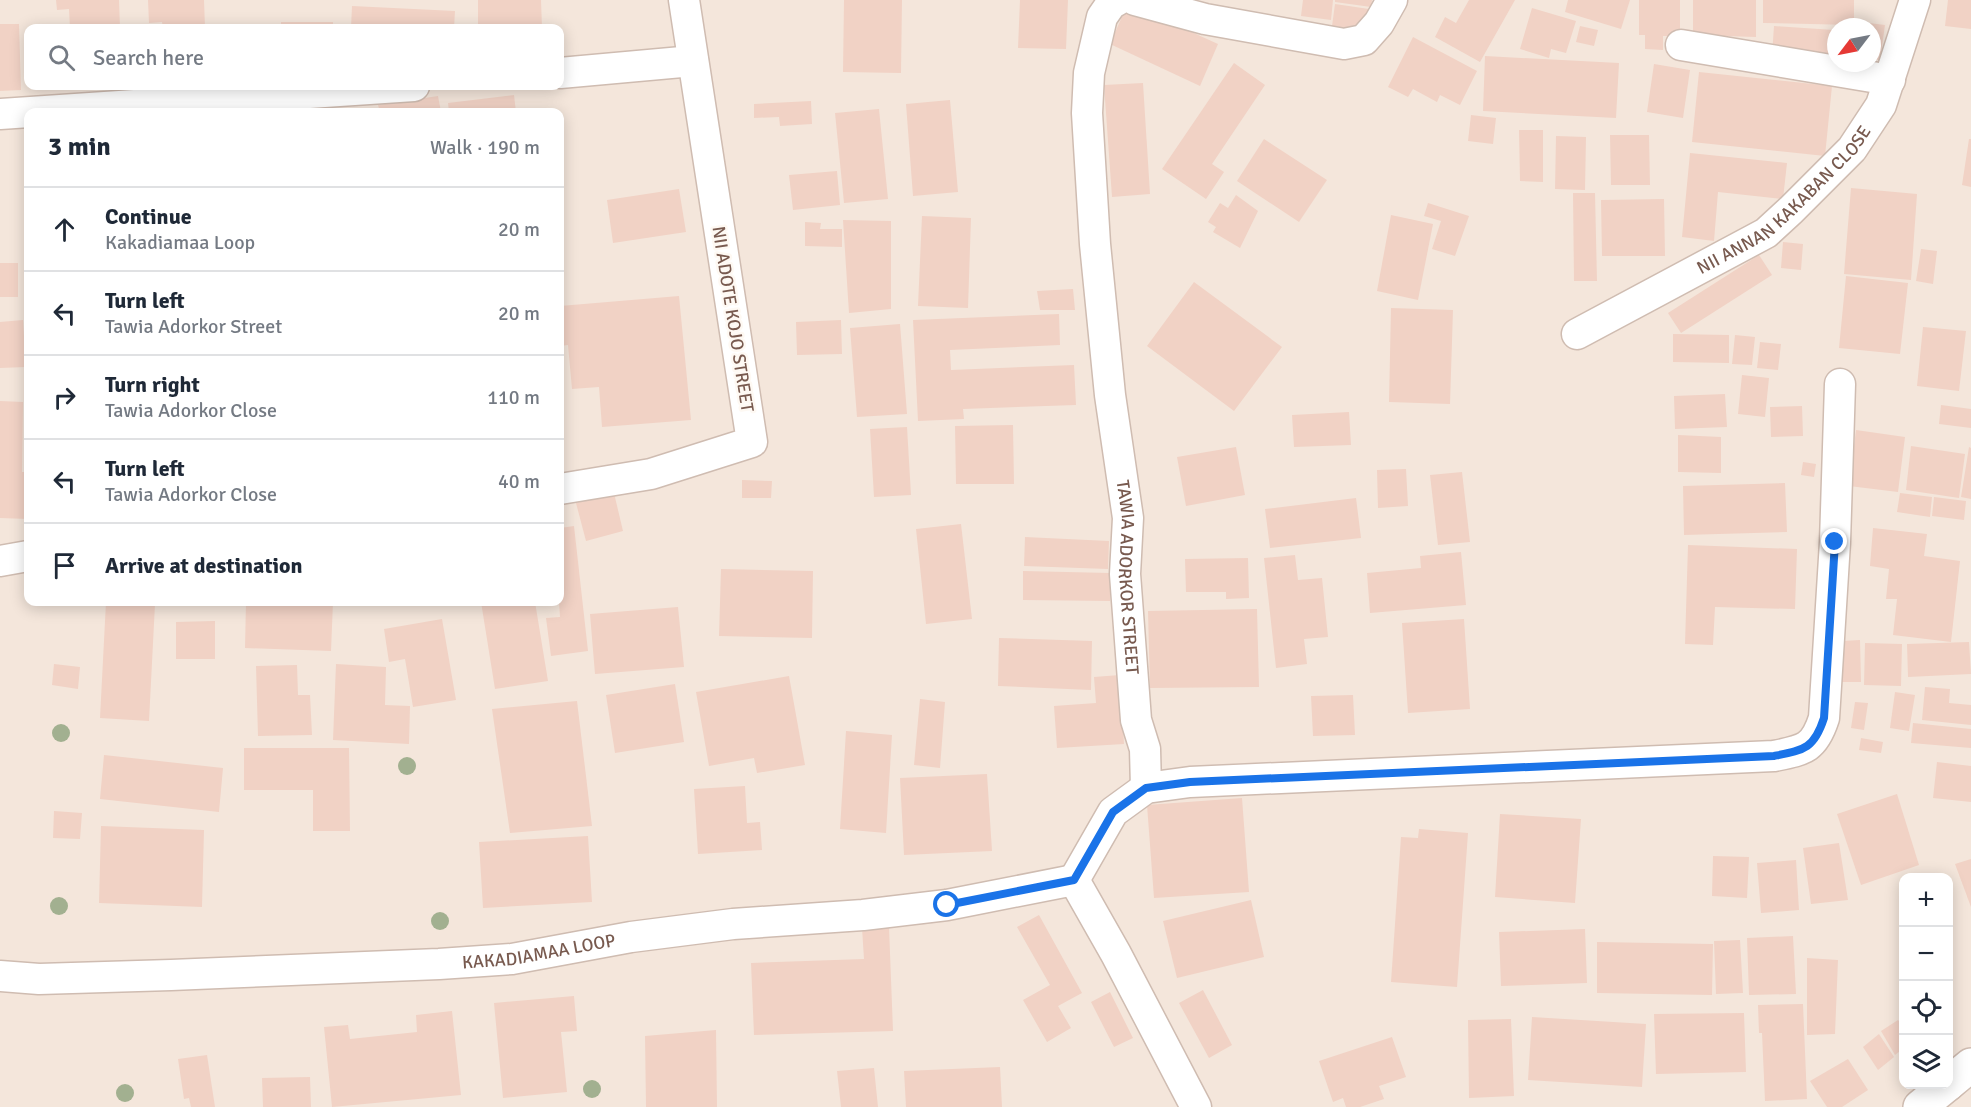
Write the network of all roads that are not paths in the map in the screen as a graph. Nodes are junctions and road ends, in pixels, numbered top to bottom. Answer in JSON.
{"nodes":[{"id":1,"x":684,"y":0,"type":"edge"},
{"id":2,"x":1118,"y":0,"type":"edge"},
{"id":3,"x":1135,"y":0,"type":"edge"},
{"id":4,"x":1392,"y":0,"type":"edge"},
{"id":5,"x":1915,"y":0,"type":"edge"},
{"id":6,"x":1681,"y":45,"type":"dead end"},
{"id":7,"x":693,"y":61,"type":"junction"},
{"id":8,"x":564,"y":73,"type":"edge"},
{"id":9,"x":1890,"y":80,"type":"junction"},
{"id":10,"x":355,"y":90,"type":"edge"},
{"id":11,"x":89,"y":108,"type":"edge"},
{"id":12,"x":24,"y":112,"type":"edge"},
{"id":13,"x":0,"y":114,"type":"edge"},
{"id":14,"x":1577,"y":334,"type":"dead end"},
{"id":15,"x":1840,"y":384,"type":"dead end"},
{"id":16,"x":564,"y":488,"type":"edge"},
{"id":17,"x":24,"y":557,"type":"edge"},
{"id":18,"x":0,"y":561,"type":"edge"},
{"id":19,"x":1146,"y":788,"type":"junction"},
{"id":20,"x":1074,"y":880,"type":"junction"},
{"id":21,"x":0,"y":976,"type":"edge"},
{"id":22,"x":1971,"y":1065,"type":"edge"},
{"id":23,"x":1953,"y":1080,"type":"edge"},
{"id":24,"x":1942,"y":1089,"type":"edge"},
{"id":25,"x":1196,"y":1107,"type":"edge"},
{"id":26,"x":1920,"y":1107,"type":"edge"}],
"edges":[{"from":1,"to":7,"type":"street","name":"NII ADOTE KOJO STREET"},
{"from":2,"to":19,"type":"street","name":"TAWIA ADORKOR STREET"},
{"from":3,"to":4,"type":"street"},
{"from":5,"to":9,"type":"street","name":"NII ANNAN KAKABAN CLOSE"},
{"from":6,"to":9,"type":"street"},
{"from":7,"to":8,"type":"street"},
{"from":7,"to":16,"type":"street","name":"NII ADOTE KOJO STREET"},
{"from":9,"to":14,"type":"street","name":"NII ANNAN KAKABAN CLOSE"},
{"from":10,"to":11,"type":"street"},
{"from":12,"to":13,"type":"street"},
{"from":15,"to":19,"type":"street"},
{"from":17,"to":18,"type":"street"},
{"from":19,"to":20,"type":"street"},
{"from":20,"to":21,"type":"street","name":"KAKADIAMAA LOOP"},
{"from":20,"to":25,"type":"street"},
{"from":22,"to":23,"type":"street"},
{"from":24,"to":26,"type":"street"}]}
